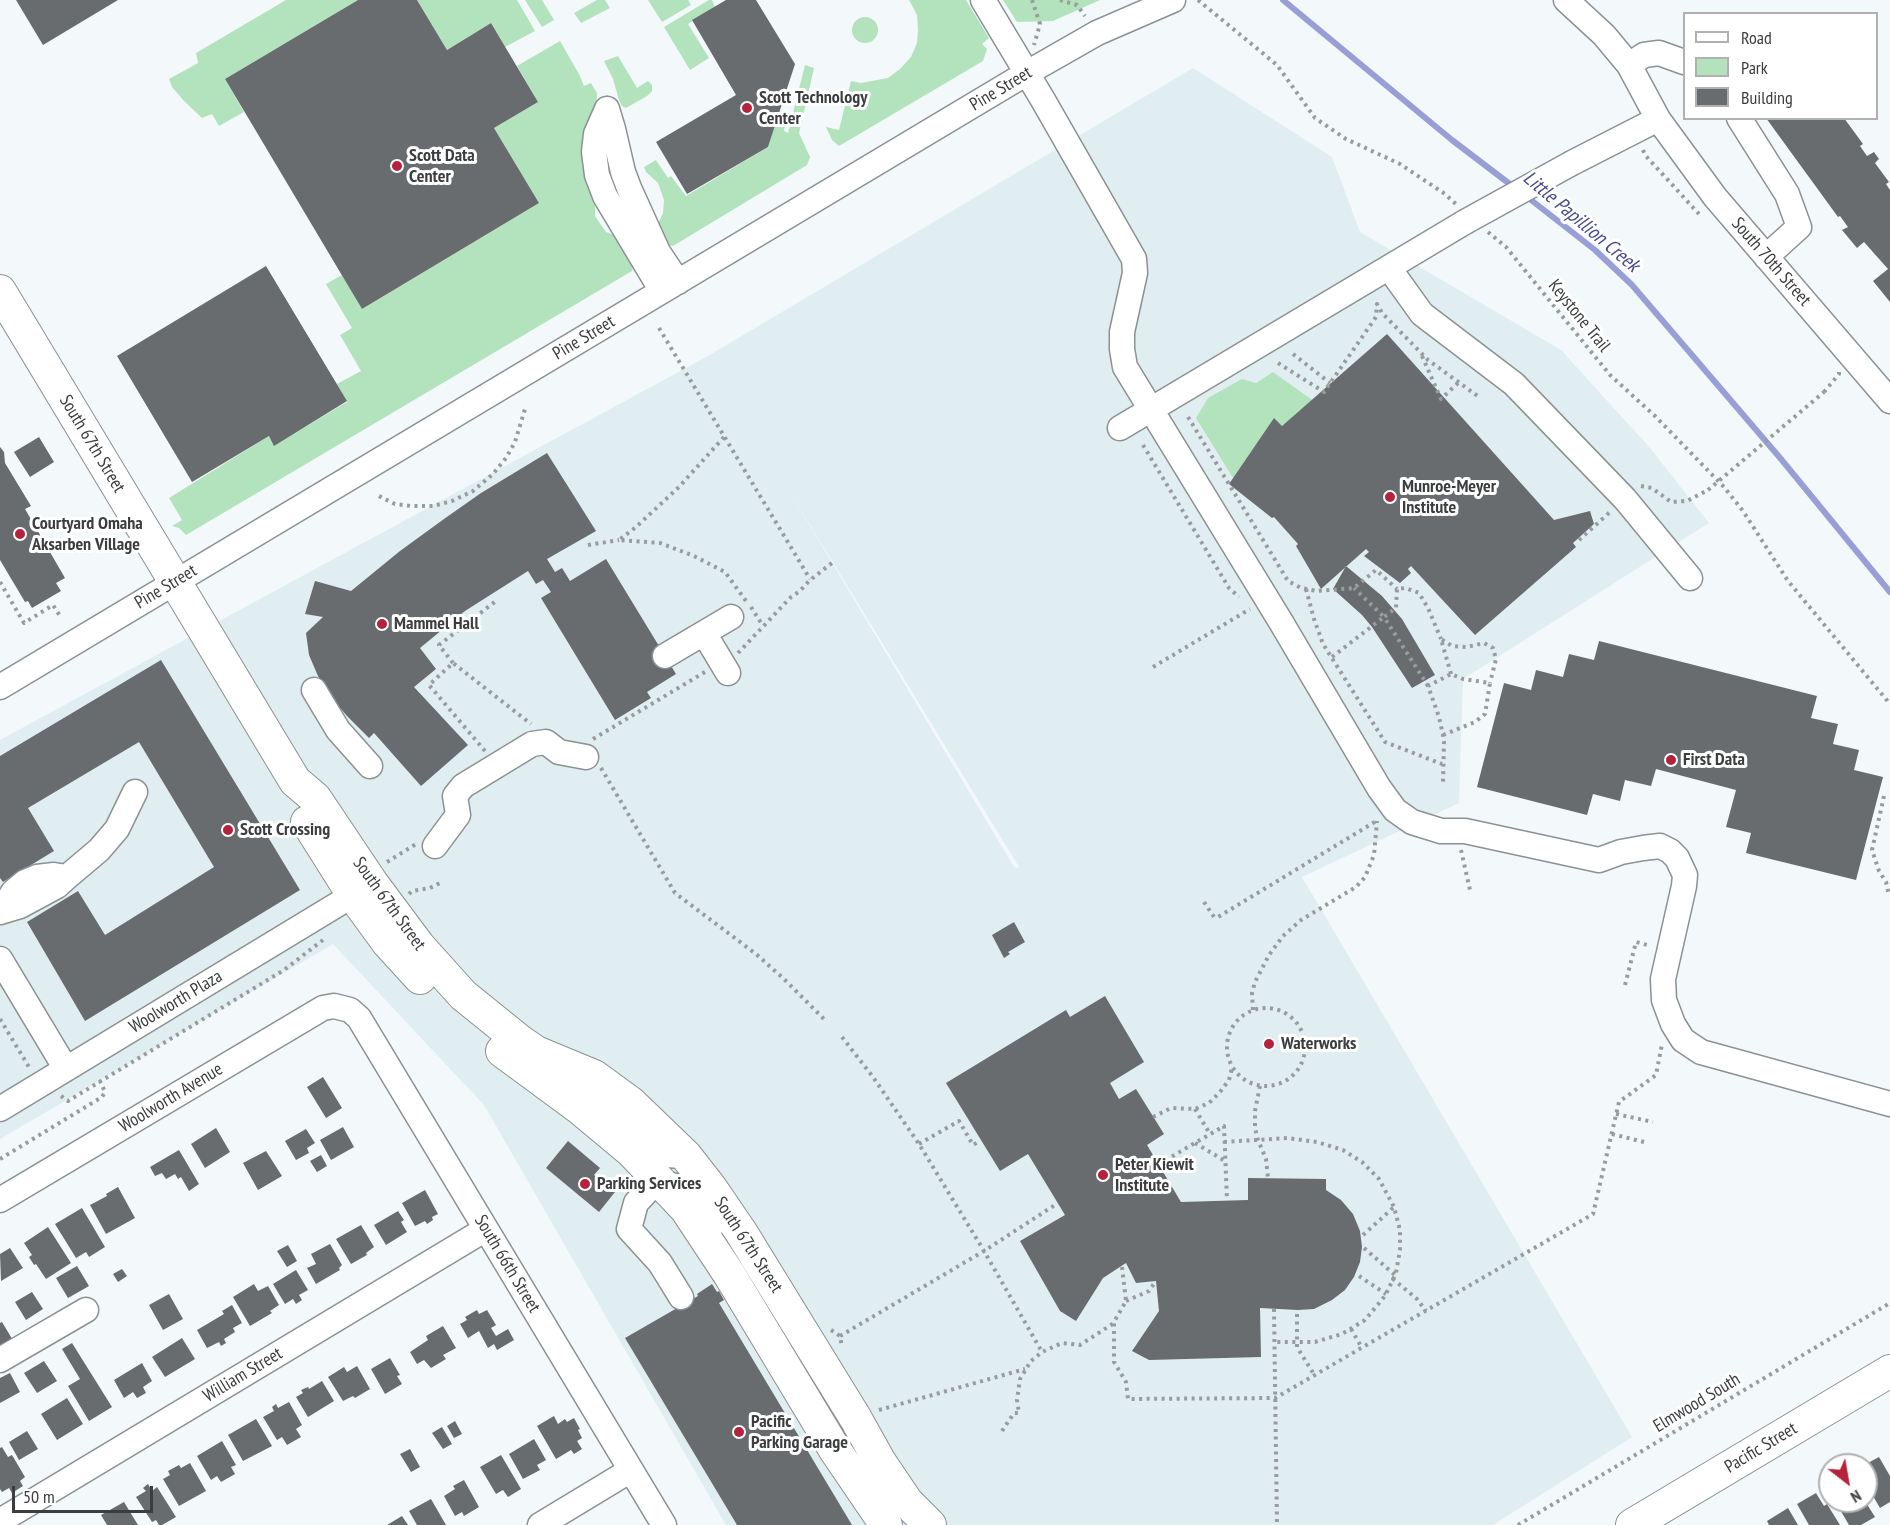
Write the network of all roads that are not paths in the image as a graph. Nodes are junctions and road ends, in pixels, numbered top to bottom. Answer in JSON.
{"nodes":[{"id":1,"x":983,"y":0,"type":"edge"},
{"id":2,"x":1566,"y":0,"type":"edge"},
{"id":3,"x":1168,"y":2,"type":"edge"},
{"id":4,"x":1683,"y":62,"type":"edge"},
{"id":5,"x":1629,"y":65,"type":"junction"},
{"id":6,"x":1027,"y":73,"type":"junction"},
{"id":7,"x":1658,"y":118,"type":"junction"},
{"id":8,"x":1740,"y":120,"type":"edge"},
{"id":9,"x":1766,"y":257,"type":"junction"},
{"id":10,"x":1389,"y":268,"type":"junction"},
{"id":11,"x":670,"y":287,"type":"junction"},
{"id":12,"x":0,"y":291,"type":"edge"},
{"id":13,"x":1890,"y":402,"type":"edge"},
{"id":14,"x":1151,"y":411,"type":"junction"},
{"id":15,"x":1120,"y":428,"type":"dead end"},
{"id":16,"x":1690,"y":578,"type":"dead end"},
{"id":17,"x":174,"y":582,"type":"junction"},
{"id":18,"x":731,"y":617,"type":"dead end"},
{"id":19,"x":704,"y":633,"type":"junction"},
{"id":20,"x":665,"y":656,"type":"dead end"},
{"id":21,"x":725,"y":668,"type":"road end"},
{"id":22,"x":0,"y":687,"type":"edge"},
{"id":23,"x":314,"y":690,"type":"dead end"},
{"id":24,"x":592,"y":754,"type":"road end"},
{"id":25,"x":370,"y":766,"type":"dead end"},
{"id":26,"x":295,"y":781,"type":"junction"},
{"id":27,"x":135,"y":792,"type":"dead end"},
{"id":28,"x":429,"y":843,"type":"road end"},
{"id":29,"x":353,"y":895,"type":"junction"},
{"id":30,"x":2,"y":911,"type":"edge"},
{"id":31,"x":0,"y":959,"type":"edge"},
{"id":32,"x":344,"y":1008,"type":"joint"},
{"id":33,"x":66,"y":1069,"type":"junction"},
{"id":34,"x":540,"y":1079,"type":"junction"},
{"id":35,"x":1890,"y":1104,"type":"edge"},
{"id":36,"x":0,"y":1109,"type":"edge"},
{"id":37,"x":686,"y":1156,"type":"junction"},
{"id":38,"x":661,"y":1182,"type":"junction"},
{"id":39,"x":0,"y":1200,"type":"edge"},
{"id":40,"x":486,"y":1229,"type":"junction"},
{"id":41,"x":681,"y":1297,"type":"dead end"},
{"id":42,"x":86,"y":1310,"type":"dead end"},
{"id":43,"x":0,"y":1360,"type":"edge"},
{"id":44,"x":822,"y":1364,"type":"junction"},
{"id":45,"x":1890,"y":1371,"type":"edge"},
{"id":46,"x":631,"y":1470,"type":"junction"},
{"id":47,"x":859,"y":1485,"type":"junction"},
{"id":48,"x":0,"y":1521,"type":"edge"},
{"id":49,"x":1646,"y":1521,"type":"edge"},
{"id":50,"x":540,"y":1525,"type":"edge"},
{"id":51,"x":664,"y":1525,"type":"edge"},
{"id":52,"x":886,"y":1525,"type":"edge"},
{"id":53,"x":910,"y":1525,"type":"edge"},
{"id":54,"x":930,"y":1525,"type":"edge"}],
"edges":[{"from":1,"to":6,"type":"street"},
{"from":2,"to":5,"type":"street","name":"South 70th Street"},
{"from":3,"to":6,"type":"street","name":"Pine Street"},
{"from":4,"to":5,"type":"street"},
{"from":5,"to":7,"type":"street","name":"South 70th Street"},
{"from":6,"to":11,"type":"street","name":"Pine Street"},
{"from":6,"to":14,"type":"street"},
{"from":7,"to":9,"type":"street","name":"South 70th Street"},
{"from":7,"to":10,"type":"street","bridge":true},
{"from":8,"to":9,"type":"street"},
{"from":9,"to":13,"type":"street","name":"South 70th Street"},
{"from":10,"to":14,"type":"street"},
{"from":10,"to":16,"type":"street"},
{"from":11,"to":11,"type":"street"},
{"from":11,"to":17,"type":"street","name":"Pine Street"},
{"from":12,"to":17,"type":"main road","name":"South 67th Street"},
{"from":14,"to":15,"type":"street"},
{"from":14,"to":35,"type":"street"},
{"from":17,"to":22,"type":"street","name":"Pine Street"},
{"from":17,"to":26,"type":"main road","name":"South 67th Street"},
{"from":18,"to":19,"type":"street"},
{"from":19,"to":20,"type":"street"},
{"from":19,"to":21,"type":"street"},
{"from":23,"to":25,"type":"street"},
{"from":24,"to":28,"type":"street"},
{"from":26,"to":29,"type":"main road","name":"South 67th Street"},
{"from":26,"to":37,"type":"main road","name":"South 67th Street"},
{"from":27,"to":30,"type":"street"},
{"from":29,"to":33,"type":"street","name":"Woolworth Plaza"},
{"from":29,"to":34,"type":"main road","name":"South 67th Street"},
{"from":31,"to":33,"type":"street"},
{"from":32,"to":39,"type":"street","name":"Woolworth Avenue"},
{"from":32,"to":40,"type":"street","name":"South 66th Street"},
{"from":33,"to":36,"type":"street","name":"Woolworth Plaza"},
{"from":34,"to":37,"type":"street"},
{"from":34,"to":38,"type":"main road","name":"South 67th Street"},
{"from":37,"to":44,"type":"main road","name":"South 67th Street"},
{"from":38,"to":41,"type":"street"},
{"from":38,"to":44,"type":"street"},
{"from":38,"to":47,"type":"main road","name":"South 67th Street"},
{"from":40,"to":46,"type":"street","name":"South 66th Street"},
{"from":40,"to":48,"type":"street","name":"William Street"},
{"from":42,"to":43,"type":"street"},
{"from":44,"to":54,"type":"main road","name":"South 67th Street"},
{"from":45,"to":49,"type":"main road","name":"Pacific Street"},
{"from":46,"to":50,"type":"street"},
{"from":46,"to":51,"type":"street","name":"South 66th Street"},
{"from":47,"to":52,"type":"main road","name":"South 67th Street"},
{"from":47,"to":53,"type":"main road"}]}
